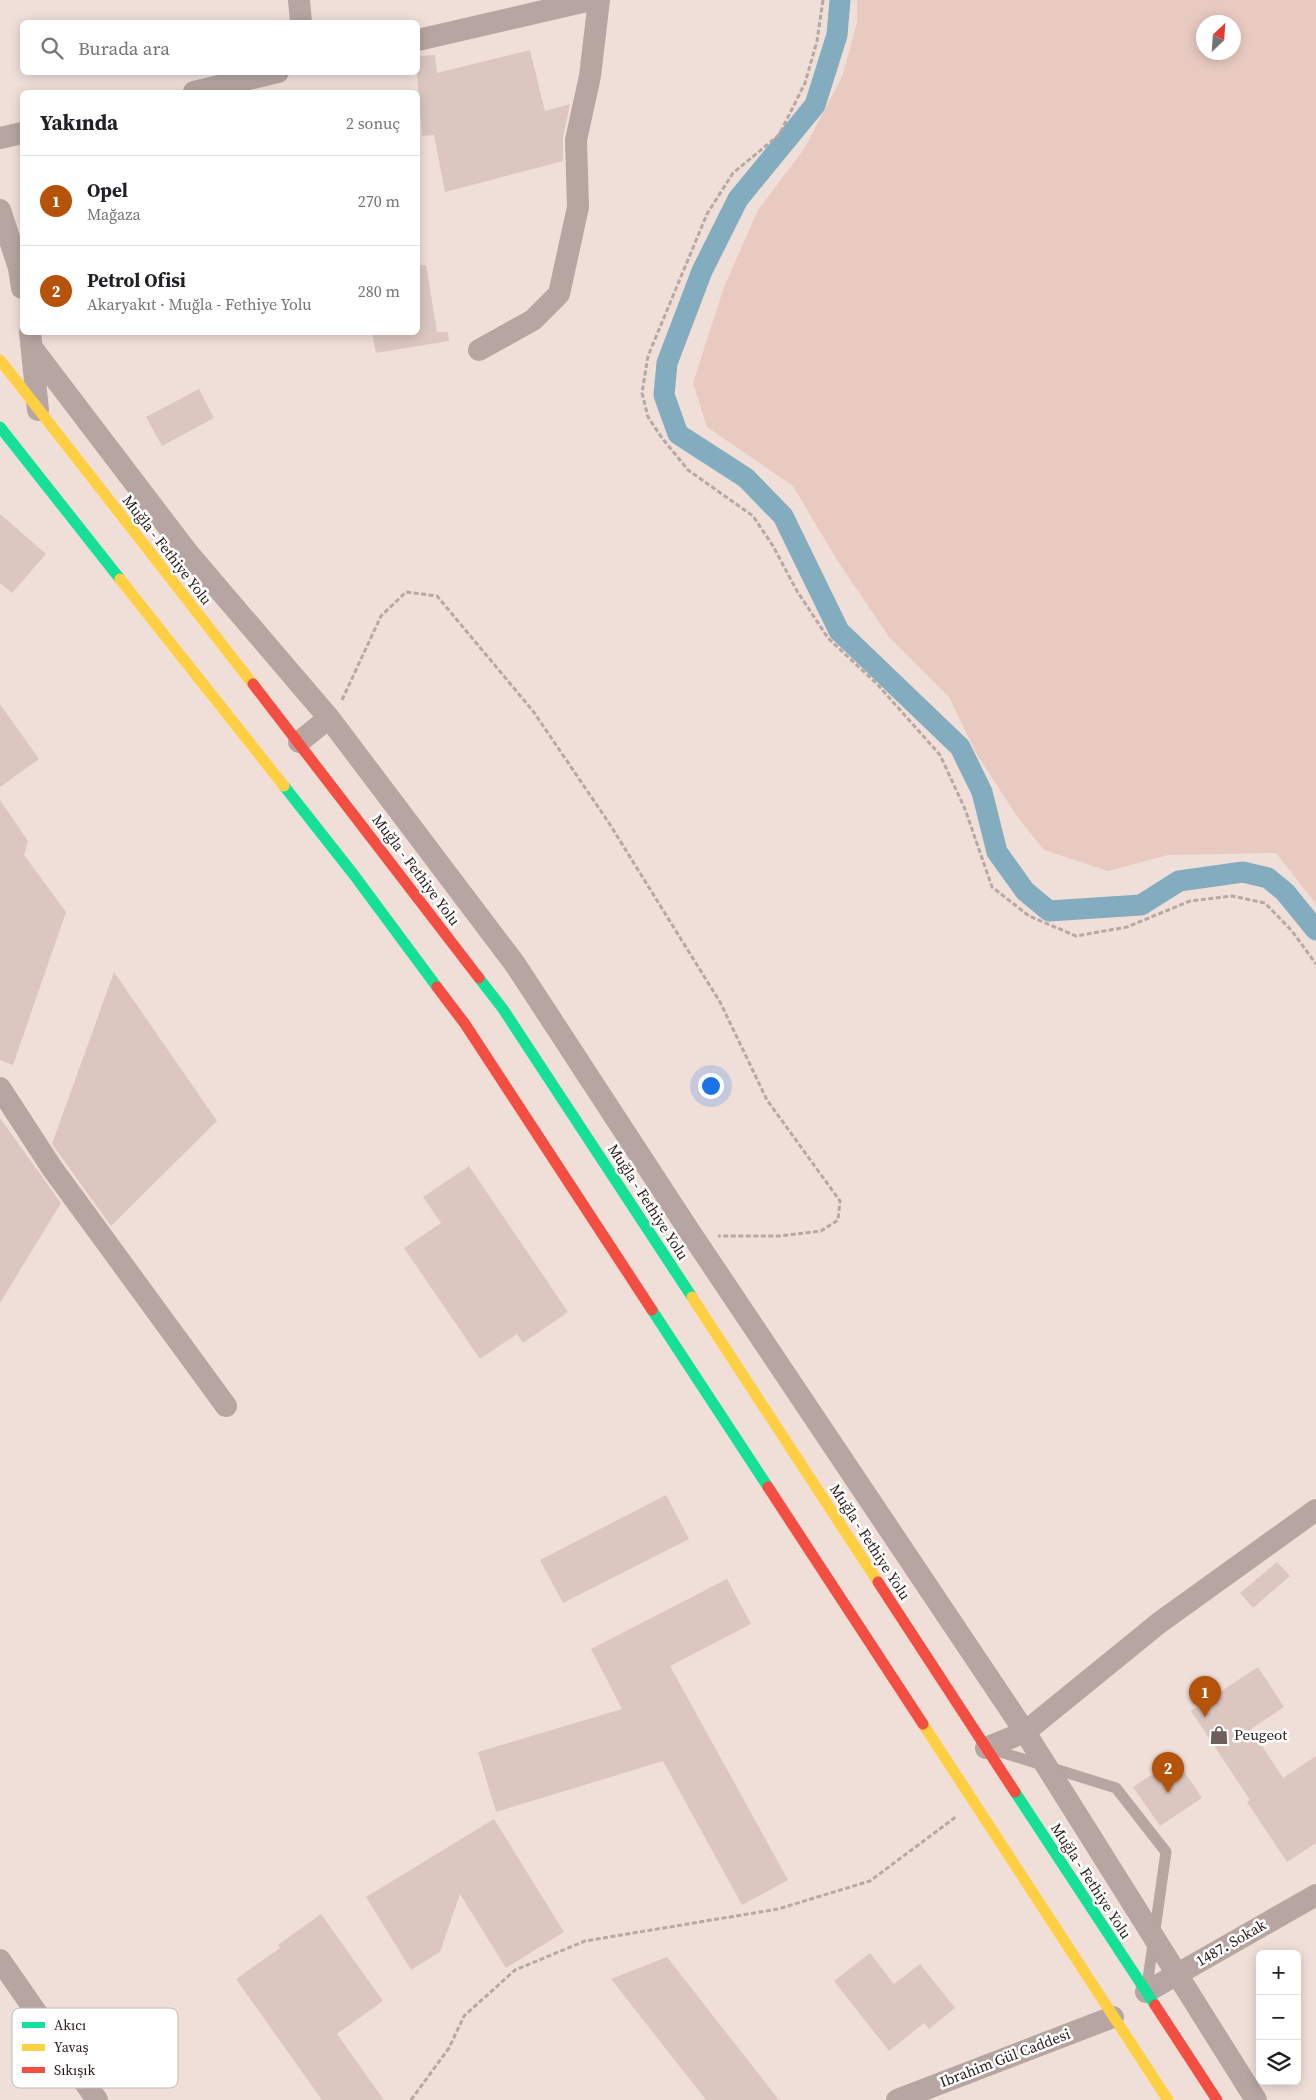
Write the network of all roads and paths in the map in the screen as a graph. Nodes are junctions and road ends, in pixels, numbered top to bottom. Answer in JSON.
{"nodes":[{"id":1,"x":299,"y":0,"type":"edge"},
{"id":2,"x":591,"y":0,"type":"edge"},
{"id":3,"x":599,"y":0,"type":"edge"},
{"id":4,"x":823,"y":0,"type":"edge"},
{"id":5,"x":300,"y":20,"type":"edge"},
{"id":6,"x":420,"y":40,"type":"edge"},
{"id":7,"x":265,"y":75,"type":"edge"},
{"id":8,"x":202,"y":90,"type":"edge"},
{"id":9,"x":20,"y":133,"type":"edge"},
{"id":10,"x":0,"y":138,"type":"edge"},
{"id":11,"x":0,"y":210,"type":"edge"},
{"id":12,"x":20,"y":275,"type":"edge"},
{"id":13,"x":31,"y":340,"type":"edge"},
{"id":14,"x":479,"y":350,"type":"dead end"},
{"id":15,"x":0,"y":360,"type":"edge"},
{"id":16,"x":38,"y":410,"type":"junction"},
{"id":17,"x":0,"y":426,"type":"edge"},
{"id":18,"x":329,"y":718,"type":"junction"},
{"id":19,"x":299,"y":742,"type":"junction"},
{"id":20,"x":1316,"y":964,"type":"edge"},
{"id":21,"x":0,"y":1088,"type":"edge"},
{"id":22,"x":690,"y":1232,"type":"junction"},
{"id":23,"x":226,"y":1406,"type":"dead end"},
{"id":24,"x":1316,"y":1510,"type":"edge"},
{"id":25,"x":1026,"y":1732,"type":"junction"},
{"id":26,"x":986,"y":1748,"type":"junction"},
{"id":27,"x":1047,"y":1766,"type":"junction"},
{"id":28,"x":976,"y":1803,"type":"junction"},
{"id":29,"x":1316,"y":1895,"type":"edge"},
{"id":30,"x":1154,"y":1937,"type":"junction"},
{"id":31,"x":0,"y":1960,"type":"edge"},
{"id":32,"x":1177,"y":1974,"type":"junction"},
{"id":33,"x":1146,"y":1992,"type":"junction"},
{"id":34,"x":33,"y":2008,"type":"edge"},
{"id":35,"x":1113,"y":2017,"type":"junction"},
{"id":36,"x":89,"y":2088,"type":"edge"},
{"id":37,"x":97,"y":2100,"type":"edge"},
{"id":38,"x":411,"y":2100,"type":"edge"},
{"id":39,"x":897,"y":2100,"type":"edge"},
{"id":40,"x":1168,"y":2100,"type":"edge"},
{"id":41,"x":1217,"y":2100,"type":"edge"},
{"id":42,"x":1256,"y":2100,"type":"edge"}],
"edges":[{"from":1,"to":5,"type":"street"},
{"from":2,"to":6,"type":"street"},
{"from":3,"to":14,"type":"street"},
{"from":4,"to":20,"type":"path"},
{"from":7,"to":8,"type":"street"},
{"from":9,"to":10,"type":"street"},
{"from":11,"to":12,"type":"street"},
{"from":13,"to":16,"type":"street"},
{"from":13,"to":18,"type":"street"},
{"from":15,"to":16,"type":"highway","name":"Muğla - Fethiye Yolu"},
{"from":16,"to":19,"type":"highway","name":"Muğla - Fethiye Yolu"},
{"from":17,"to":28,"type":"highway"},
{"from":18,"to":19,"type":"street"},
{"from":18,"to":22,"type":"street"},
{"from":18,"to":22,"type":"path"},
{"from":19,"to":26,"type":"highway","name":"Muğla - Fethiye Yolu"},
{"from":21,"to":23,"type":"street"},
{"from":22,"to":25,"type":"street"},
{"from":24,"to":25,"type":"street"},
{"from":25,"to":26,"type":"street"},
{"from":25,"to":27,"type":"street"},
{"from":26,"to":27,"type":"lane"},
{"from":26,"to":33,"type":"highway","name":"Muğla - Fethiye Yolu"},
{"from":27,"to":30,"type":"street"},
{"from":27,"to":30,"type":"lane"},
{"from":28,"to":35,"type":"highway"},
{"from":28,"to":38,"type":"path"},
{"from":29,"to":32,"type":"street","name":"1487. Sokak"},
{"from":30,"to":32,"type":"street"},
{"from":30,"to":33,"type":"lane"},
{"from":31,"to":34,"type":"street"},
{"from":32,"to":33,"type":"street","name":"1487. Sokak"},
{"from":32,"to":42,"type":"street"},
{"from":33,"to":41,"type":"highway","name":"Muğla - Fethiye Yolu"},
{"from":35,"to":39,"type":"street","name":"Ibrahim Gül Caddesi"},
{"from":35,"to":40,"type":"highway"},
{"from":36,"to":37,"type":"street"}]}
